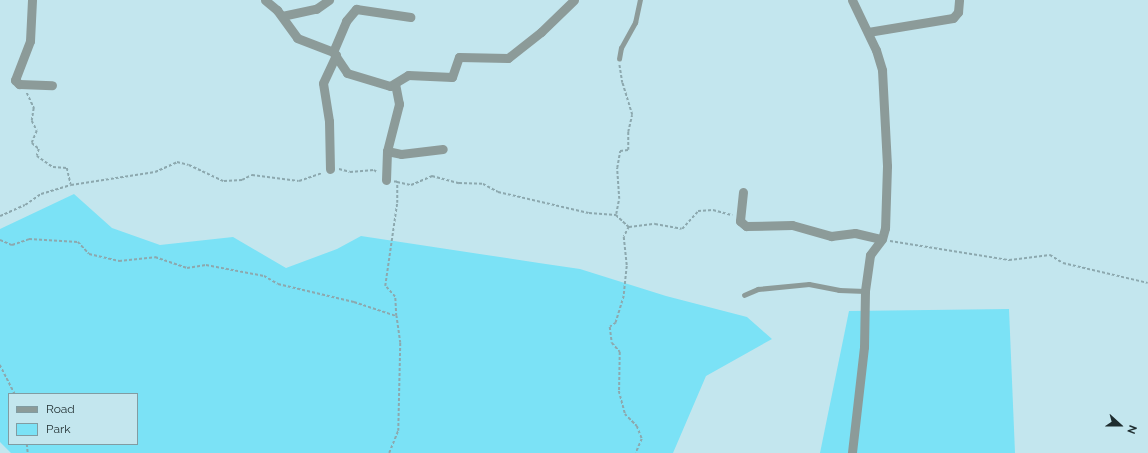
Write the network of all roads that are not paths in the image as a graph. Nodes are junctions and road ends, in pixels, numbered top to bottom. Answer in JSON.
{"nodes":[{"id":1,"x":32,"y":0,"type":"edge"},
{"id":2,"x":265,"y":0,"type":"edge"},
{"id":3,"x":329,"y":0,"type":"edge"},
{"id":4,"x":574,"y":0,"type":"edge"},
{"id":5,"x":640,"y":0,"type":"edge"},
{"id":6,"x":852,"y":0,"type":"edge"},
{"id":7,"x":959,"y":0,"type":"edge"},
{"id":8,"x":282,"y":16,"type":"junction"},
{"id":9,"x":410,"y":17,"type":"dead end"},
{"id":10,"x":868,"y":32,"type":"junction"},
{"id":11,"x":334,"y":54,"type":"junction"},
{"id":12,"x":619,"y":59,"type":"road end"},
{"id":13,"x":395,"y":84,"type":"junction"},
{"id":14,"x":52,"y":85,"type":"dead end"},
{"id":15,"x":444,"y":149,"type":"dead end"},
{"id":16,"x":387,"y":150,"type":"junction"},
{"id":17,"x":330,"y":169,"type":"road end"},
{"id":18,"x":386,"y":180,"type":"road end"},
{"id":19,"x":743,"y":192,"type":"dead end"},
{"id":20,"x":882,"y":239,"type":"junction"},
{"id":21,"x":865,"y":291,"type":"junction"},
{"id":22,"x":744,"y":296,"type":"dead end"},
{"id":23,"x":852,"y":453,"type":"edge"}],
"edges":[{"from":1,"to":14,"type":"street"},
{"from":2,"to":8,"type":"street"},
{"from":3,"to":8,"type":"street"},
{"from":4,"to":13,"type":"street"},
{"from":5,"to":12,"type":"lane"},
{"from":6,"to":10,"type":"street"},
{"from":7,"to":10,"type":"street"},
{"from":8,"to":11,"type":"street"},
{"from":9,"to":11,"type":"street"},
{"from":10,"to":20,"type":"street"},
{"from":11,"to":13,"type":"street"},
{"from":11,"to":17,"type":"street"},
{"from":13,"to":16,"type":"street"},
{"from":15,"to":16,"type":"street"},
{"from":16,"to":18,"type":"street"},
{"from":19,"to":20,"type":"street"},
{"from":20,"to":21,"type":"street"},
{"from":21,"to":22,"type":"lane"},
{"from":21,"to":23,"type":"street"}]}
